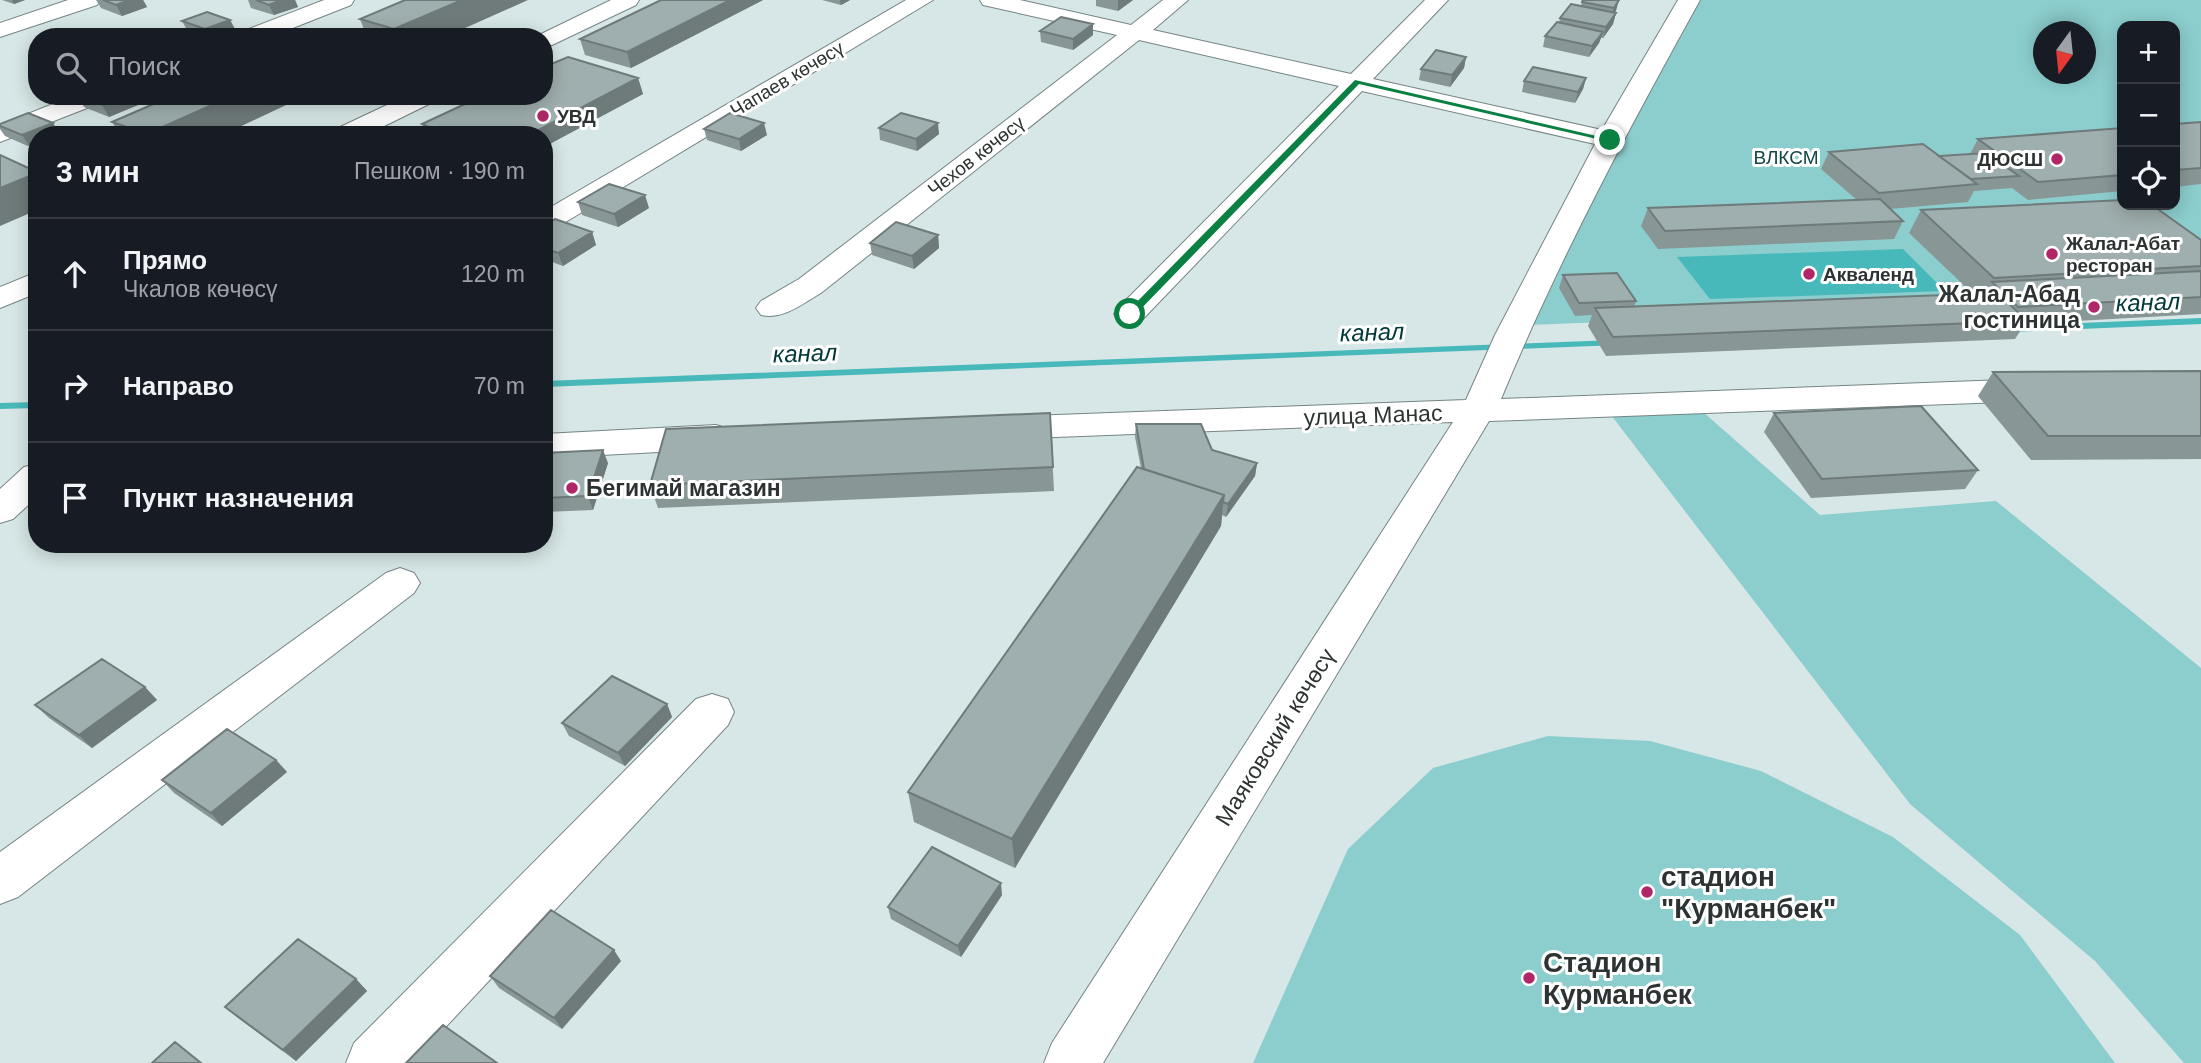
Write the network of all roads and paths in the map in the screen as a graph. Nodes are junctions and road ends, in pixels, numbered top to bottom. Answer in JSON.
{"nodes":[{"id":1,"x":89,"y":0,"type":"edge"},
{"id":2,"x":343,"y":0,"type":"edge"},
{"id":3,"x":628,"y":0,"type":"edge"},
{"id":4,"x":922,"y":0,"type":"edge"},
{"id":5,"x":991,"y":0,"type":"edge"},
{"id":6,"x":1177,"y":0,"type":"edge"},
{"id":7,"x":1437,"y":0,"type":"edge"},
{"id":8,"x":1689,"y":0,"type":"edge"},
{"id":9,"x":272,"y":28,"type":"edge"},
{"id":10,"x":0,"y":30,"type":"edge"},
{"id":11,"x":1135,"y":32,"type":"junction"},
{"id":12,"x":553,"y":36,"type":"edge"},
{"id":13,"x":1357,"y":82,"type":"junction"},
{"id":14,"x":73,"y":105,"type":"edge"},
{"id":15,"x":407,"y":105,"type":"edge"},
{"id":16,"x":364,"y":126,"type":"edge"},
{"id":17,"x":0,"y":134,"type":"edge"},
{"id":18,"x":1610,"y":140,"type":"junction"},
{"id":19,"x":553,"y":218,"type":"edge"},
{"id":20,"x":28,"y":285,"type":"edge"},
{"id":21,"x":0,"y":299,"type":"edge"},
{"id":22,"x":772,"y":308,"type":"dead end"},
{"id":23,"x":1130,"y":314,"type":"dead end"},
{"id":24,"x":2064,"y":389,"type":"edge"},
{"id":25,"x":1478,"y":411,"type":"junction"},
{"id":26,"x":966,"y":429,"type":"edge"},
{"id":27,"x":744,"y":436,"type":"edge"},
{"id":28,"x":553,"y":446,"type":"edge"},
{"id":29,"x":0,"y":470,"type":"edge"},
{"id":30,"x":28,"y":470,"type":"edge"},
{"id":31,"x":28,"y":484,"type":"edge"},
{"id":32,"x":0,"y":510,"type":"edge"},
{"id":33,"x":400,"y":583,"type":"dead end"},
{"id":34,"x":712,"y":712,"type":"dead end"},
{"id":35,"x":0,"y":881,"type":"edge"},
{"id":36,"x":374,"y":1063,"type":"edge"},
{"id":37,"x":1072,"y":1063,"type":"edge"}],
"edges":[{"from":1,"to":10,"type":"street"},
{"from":2,"to":9,"type":"street"},
{"from":3,"to":12,"type":"street"},
{"from":4,"to":19,"type":"street","name":"Чапаев көчөсү"},
{"from":5,"to":11,"type":"street"},
{"from":6,"to":11,"type":"street","name":"Чехов көчөсү"},
{"from":7,"to":13,"type":"street"},
{"from":8,"to":18,"type":"street"},
{"from":11,"to":13,"type":"street"},
{"from":11,"to":22,"type":"street","name":"Чехов көчөсү"},
{"from":13,"to":18,"type":"street"},
{"from":13,"to":23,"type":"street"},
{"from":14,"to":17,"type":"street"},
{"from":15,"to":16,"type":"street"},
{"from":18,"to":25,"type":"street","name":"Маяковский көчөсү"},
{"from":20,"to":21,"type":"street"},
{"from":24,"to":25,"type":"street","name":"улица Манас"},
{"from":25,"to":26,"type":"street","name":"улица Манас"},
{"from":25,"to":37,"type":"street","name":"Маяковский көчөсү"},
{"from":27,"to":28,"type":"street"},
{"from":29,"to":30,"type":"street"},
{"from":31,"to":32,"type":"street"},
{"from":33,"to":35,"type":"street"},
{"from":34,"to":36,"type":"street"}]}
